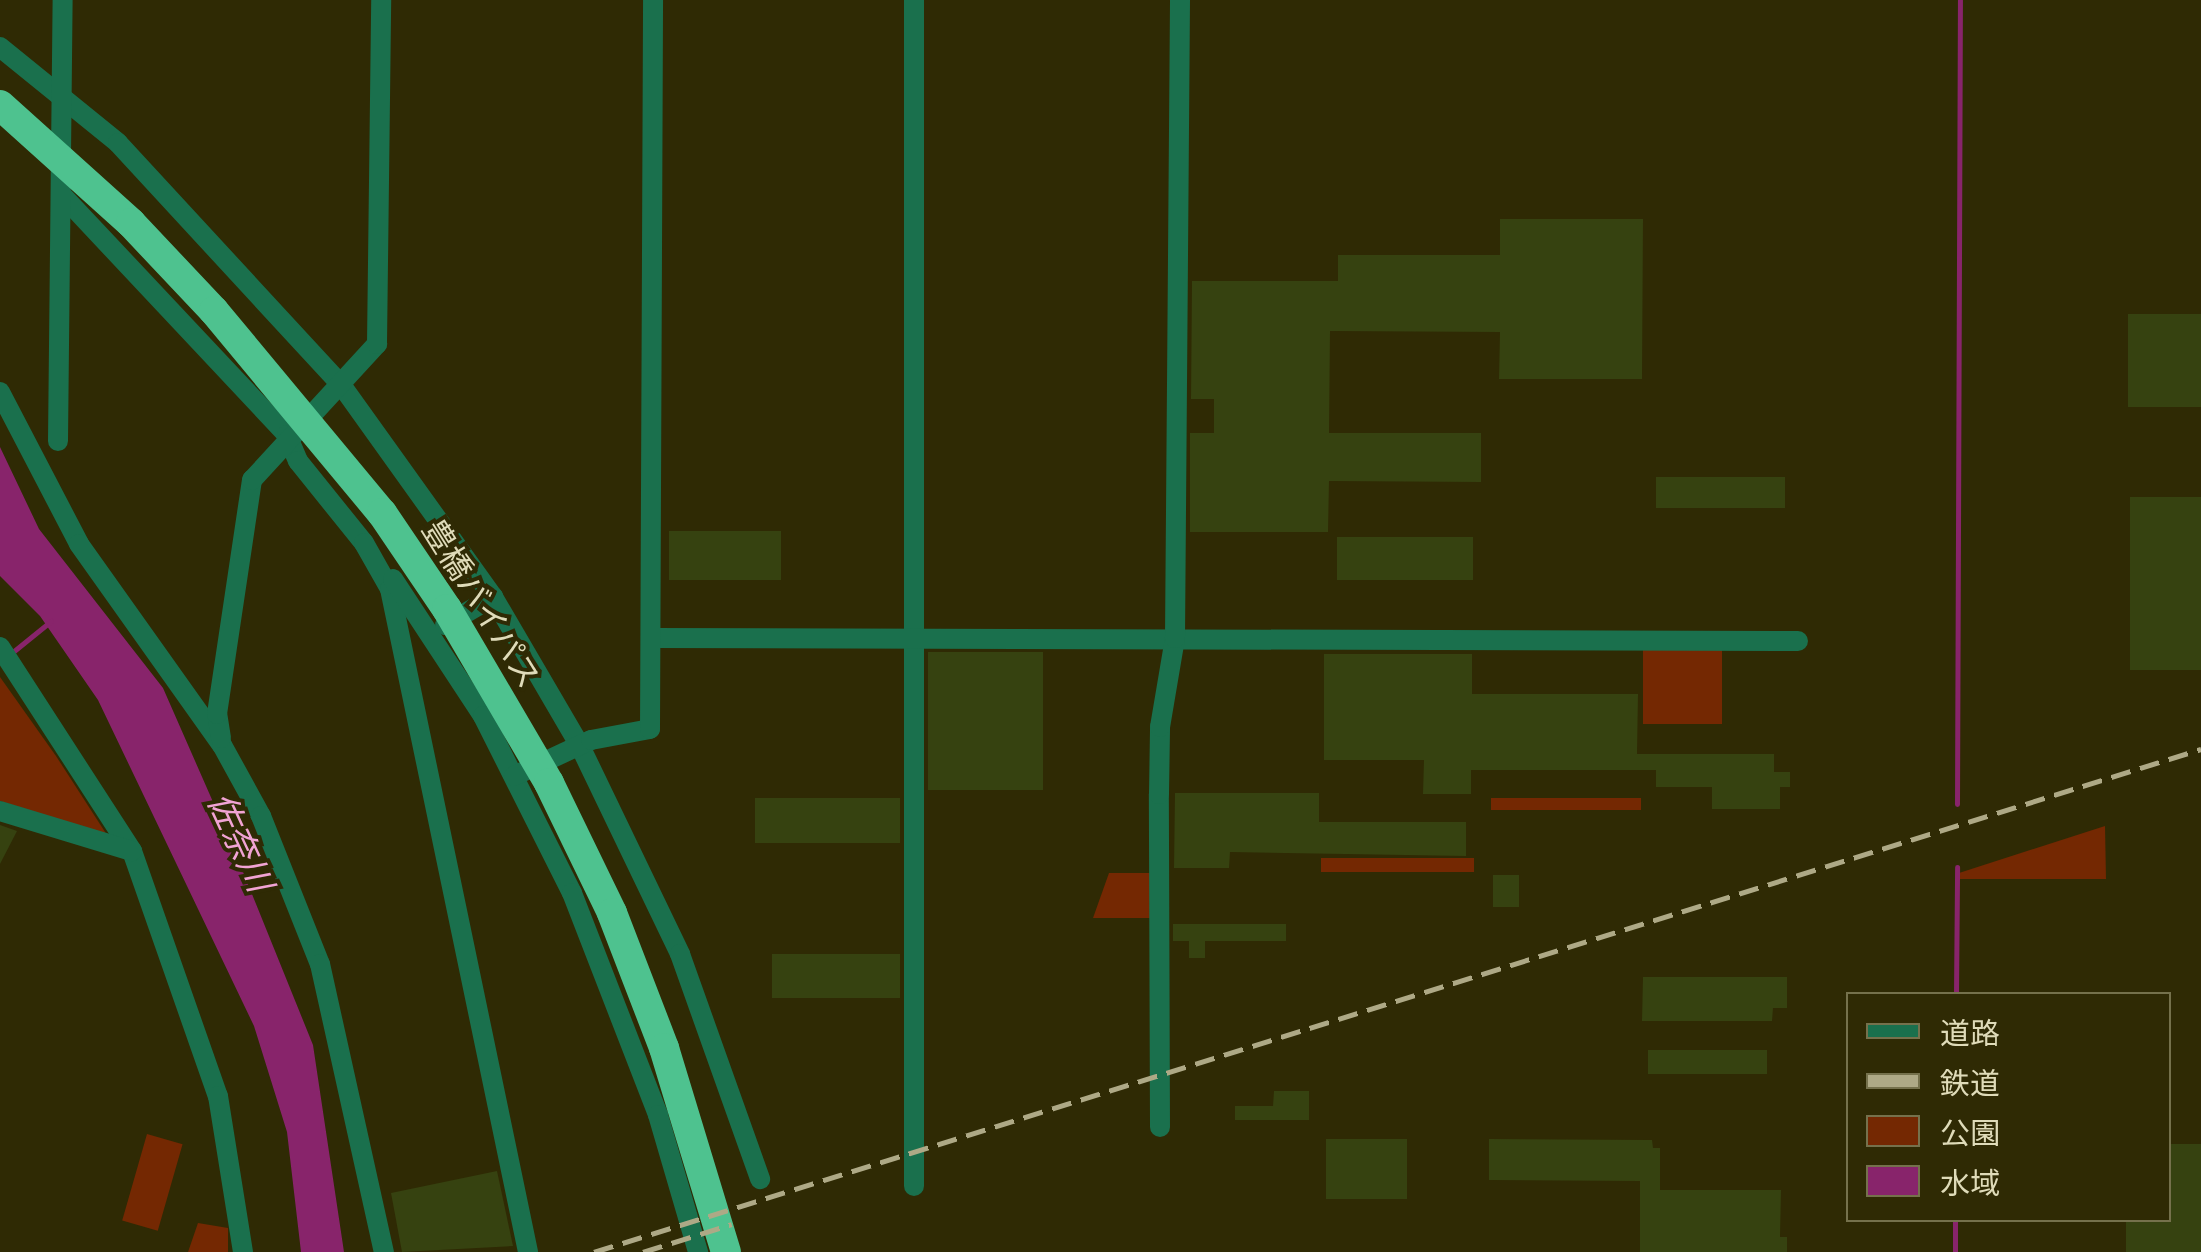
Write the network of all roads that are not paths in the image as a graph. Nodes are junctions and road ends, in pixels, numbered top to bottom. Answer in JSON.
{"nodes":[{"id":1,"x":63,"y":0,"type":"edge"},
{"id":2,"x":381,"y":0,"type":"edge"},
{"id":3,"x":653,"y":0,"type":"edge"},
{"id":4,"x":914,"y":0,"type":"edge"},
{"id":5,"x":1180,"y":0,"type":"edge"},
{"id":6,"x":0,"y":47,"type":"edge"},
{"id":7,"x":62,"y":96,"type":"junction"},
{"id":8,"x":0,"y":105,"type":"edge"},
{"id":9,"x":0,"y":122,"type":"edge"},
{"id":10,"x":61,"y":194,"type":"junction"},
{"id":11,"x":342,"y":386,"type":"junction"},
{"id":12,"x":0,"y":392,"type":"edge"},
{"id":13,"x":288,"y":436,"type":"junction"},
{"id":14,"x":58,"y":441,"type":"dead end"},
{"id":15,"x":364,"y":543,"type":"junction"},
{"id":16,"x":494,"y":597,"type":"junction"},
{"id":17,"x":430,"y":633,"type":"junction"},
{"id":18,"x":651,"y":638,"type":"junction"},
{"id":19,"x":1176,"y":638,"type":"junction"},
{"id":20,"x":914,"y":641,"type":"junction"},
{"id":21,"x":1798,"y":641,"type":"dead end"},
{"id":22,"x":0,"y":647,"type":"edge"},
{"id":23,"x":222,"y":746,"type":"junction"},
{"id":24,"x":580,"y":746,"type":"junction"},
{"id":25,"x":514,"y":776,"type":"junction"},
{"id":26,"x":0,"y":812,"type":"edge"},
{"id":27,"x":132,"y":851,"type":"junction"},
{"id":28,"x":1160,"y":1127,"type":"dead end"},
{"id":29,"x":760,"y":1179,"type":"dead end"},
{"id":30,"x":914,"y":1186,"type":"dead end"},
{"id":31,"x":243,"y":1252,"type":"edge"},
{"id":32,"x":384,"y":1252,"type":"edge"},
{"id":33,"x":528,"y":1252,"type":"edge"},
{"id":34,"x":698,"y":1252,"type":"edge"},
{"id":35,"x":714,"y":1252,"type":"edge"},
{"id":36,"x":726,"y":1252,"type":"edge"}],
"edges":[{"from":1,"to":7,"type":"street"},
{"from":2,"to":11,"type":"street"},
{"from":3,"to":18,"type":"street"},
{"from":4,"to":20,"type":"street"},
{"from":5,"to":19,"type":"street"},
{"from":6,"to":7,"type":"street"},
{"from":7,"to":10,"type":"street"},
{"from":7,"to":11,"type":"street"},
{"from":8,"to":36,"type":"highway","name":"豊橋バイパス"},
{"from":9,"to":35,"type":"highway","name":"豊橋バイパス"},
{"from":10,"to":13,"type":"street"},
{"from":10,"to":14,"type":"street"},
{"from":11,"to":13,"type":"street"},
{"from":11,"to":16,"type":"street"},
{"from":12,"to":23,"type":"street"},
{"from":13,"to":15,"type":"street"},
{"from":13,"to":23,"type":"street"},
{"from":15,"to":17,"type":"street"},
{"from":15,"to":33,"type":"street"},
{"from":16,"to":17,"type":"street"},
{"from":16,"to":24,"type":"street"},
{"from":17,"to":25,"type":"street"},
{"from":18,"to":20,"type":"street"},
{"from":18,"to":24,"type":"street"},
{"from":19,"to":20,"type":"street"},
{"from":19,"to":21,"type":"street"},
{"from":19,"to":28,"type":"street"},
{"from":20,"to":30,"type":"street"},
{"from":22,"to":27,"type":"street"},
{"from":23,"to":32,"type":"street"},
{"from":24,"to":25,"type":"street"},
{"from":24,"to":29,"type":"street"},
{"from":25,"to":34,"type":"street"},
{"from":26,"to":27,"type":"street"},
{"from":27,"to":31,"type":"street"}]}
